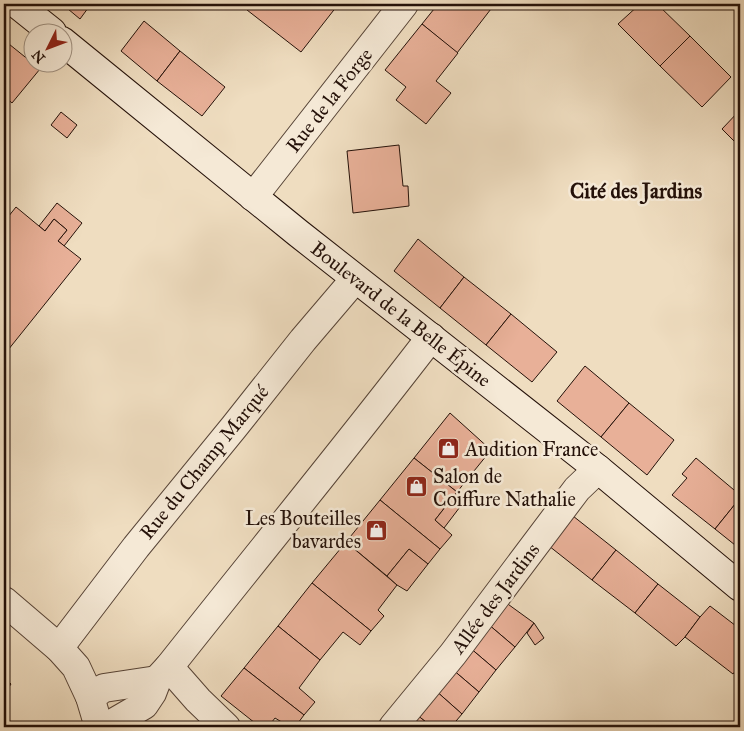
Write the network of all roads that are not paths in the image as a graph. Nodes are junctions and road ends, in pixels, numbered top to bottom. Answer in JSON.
{"nodes":[{"id":1,"x":17,"y":4,"type":"edge"},
{"id":2,"x":404,"y":4,"type":"edge"},
{"id":3,"x":40,"y":22,"type":"edge"},
{"id":4,"x":72,"y":49,"type":"edge"},
{"id":5,"x":253,"y":197,"type":"junction"},
{"id":6,"x":355,"y":279,"type":"junction"},
{"id":7,"x":431,"y":337,"type":"junction"},
{"id":8,"x":598,"y":468,"type":"junction"},
{"id":9,"x":740,"y":587,"type":"edge"},
{"id":10,"x":4,"y":601,"type":"edge"},
{"id":11,"x":59,"y":648,"type":"junction"},
{"id":12,"x":163,"y":673,"type":"junction"},
{"id":13,"x":90,"y":697,"type":"junction"},
{"id":14,"x":99,"y":727,"type":"edge"},
{"id":15,"x":106,"y":727,"type":"edge"},
{"id":16,"x":226,"y":727,"type":"edge"},
{"id":17,"x":393,"y":727,"type":"edge"}],
"edges":[{"from":1,"to":3,"type":"street"},
{"from":2,"to":5,"type":"street","name":"Rue de la Forge"},
{"from":4,"to":5,"type":"street","name":"Boulevard de la Belle Épine"},
{"from":5,"to":6,"type":"street","name":"Boulevard de la Belle Épine"},
{"from":6,"to":7,"type":"street","name":"Boulevard de la Belle Épine"},
{"from":6,"to":11,"type":"street","name":"Rue du Champ Marqué"},
{"from":7,"to":8,"type":"street","name":"Boulevard de la Belle Épine"},
{"from":7,"to":12,"type":"street"},
{"from":8,"to":9,"type":"street","name":"Boulevard de la Belle Épine"},
{"from":8,"to":17,"type":"street","name":"Allée des Jardins"},
{"from":10,"to":11,"type":"street"},
{"from":11,"to":13,"type":"street"},
{"from":12,"to":13,"type":"street"},
{"from":12,"to":15,"type":"street"},
{"from":12,"to":16,"type":"street"},
{"from":13,"to":14,"type":"street"}]}
